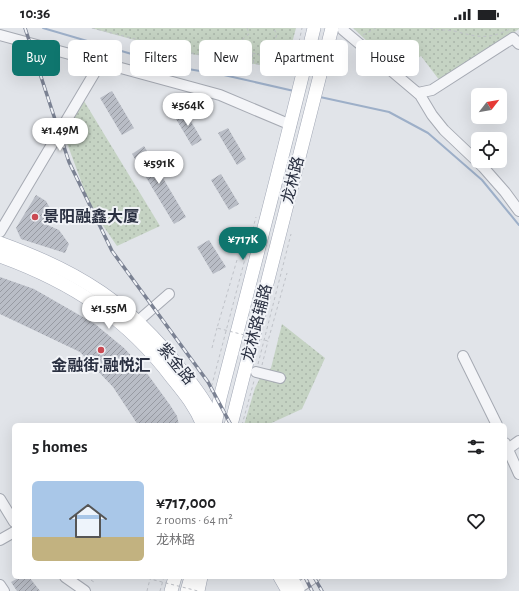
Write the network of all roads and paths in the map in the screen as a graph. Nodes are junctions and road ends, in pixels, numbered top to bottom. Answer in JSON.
{"nodes":[{"id":1,"x":92,"y":28,"type":"edge"},
{"id":2,"x":247,"y":28,"type":"edge"},
{"id":3,"x":273,"y":28,"type":"edge"},
{"id":4,"x":302,"y":28,"type":"edge"},
{"id":5,"x":314,"y":28,"type":"edge"},
{"id":6,"x":376,"y":28,"type":"edge"},
{"id":7,"x":430,"y":28,"type":"edge"},
{"id":8,"x":512,"y":28,"type":"edge"},
{"id":9,"x":341,"y":31,"type":"edge"},
{"id":10,"x":0,"y":35,"type":"edge"},
{"id":11,"x":242,"y":40,"type":"edge"},
{"id":12,"x":301,"y":40,"type":"edge"},
{"id":13,"x":309,"y":40,"type":"edge"},
{"id":14,"x":519,"y":44,"type":"edge"},
{"id":15,"x":68,"y":53,"type":"edge"},
{"id":16,"x":252,"y":54,"type":"joint"},
{"id":17,"x":255,"y":63,"type":"junction"},
{"id":18,"x":260,"y":64,"type":"edge"},
{"id":19,"x":122,"y":68,"type":"edge"},
{"id":20,"x":93,"y":76,"type":"edge"},
{"id":21,"x":297,"y":76,"type":"edge"},
{"id":22,"x":418,"y":93,"type":"junction"},
{"id":23,"x":291,"y":125,"type":"junction"},
{"id":24,"x":519,"y":211,"type":"edge"},
{"id":25,"x":257,"y":212,"type":"dead end"},
{"id":26,"x":0,"y":232,"type":"edge"},
{"id":27,"x":291,"y":233,"type":"dead end"},
{"id":28,"x":0,"y":243,"type":"edge"},
{"id":29,"x":0,"y":256,"type":"edge"},
{"id":30,"x":237,"y":260,"type":"dead end"},
{"id":31,"x":287,"y":273,"type":"dead end"},
{"id":32,"x":169,"y":294,"type":"dead end"},
{"id":33,"x":138,"y":321,"type":"junction"},
{"id":34,"x":217,"y":328,"type":"junction"},
{"id":35,"x":268,"y":341,"type":"junction"},
{"id":36,"x":212,"y":348,"type":"dead end"},
{"id":37,"x":463,"y":356,"type":"dead end"},
{"id":38,"x":263,"y":362,"type":"dead end"},
{"id":39,"x":256,"y":372,"type":"junction"},
{"id":40,"x":280,"y":378,"type":"dead end"},
{"id":41,"x":206,"y":404,"type":"junction"},
{"id":42,"x":211,"y":423,"type":"edge"},
{"id":43,"x":212,"y":423,"type":"edge"},
{"id":44,"x":212,"y":423,"type":"edge"},
{"id":45,"x":231,"y":423,"type":"edge"},
{"id":46,"x":243,"y":423,"type":"edge"},
{"id":47,"x":495,"y":423,"type":"edge"},
{"id":48,"x":519,"y":441,"type":"edge"},
{"id":49,"x":507,"y":447,"type":"edge"},
{"id":50,"x":507,"y":449,"type":"edge"},
{"id":51,"x":519,"y":474,"type":"edge"},
{"id":52,"x":0,"y":499,"type":"edge"},
{"id":53,"x":12,"y":519,"type":"edge"},
{"id":54,"x":12,"y":533,"type":"edge"},
{"id":55,"x":0,"y":540,"type":"edge"},
{"id":56,"x":68,"y":579,"type":"edge"},
{"id":57,"x":89,"y":579,"type":"edge"},
{"id":58,"x":150,"y":579,"type":"edge"},
{"id":59,"x":154,"y":579,"type":"edge"},
{"id":60,"x":163,"y":579,"type":"edge"},
{"id":61,"x":174,"y":579,"type":"edge"},
{"id":62,"x":190,"y":579,"type":"edge"},
{"id":63,"x":201,"y":579,"type":"edge"},
{"id":64,"x":282,"y":579,"type":"edge"},
{"id":65,"x":291,"y":579,"type":"edge"},
{"id":66,"x":312,"y":579,"type":"edge"},
{"id":67,"x":94,"y":582,"type":"dead end"},
{"id":68,"x":0,"y":585,"type":"edge"},
{"id":69,"x":294,"y":590,"type":"edge"},
{"id":70,"x":4,"y":591,"type":"edge"},
{"id":71,"x":85,"y":591,"type":"edge"},
{"id":72,"x":147,"y":591,"type":"edge"},
{"id":73,"x":160,"y":591,"type":"edge"},
{"id":74,"x":171,"y":591,"type":"edge"},
{"id":75,"x":187,"y":591,"type":"edge"},
{"id":76,"x":198,"y":591,"type":"edge"}],
"edges":[{"from":1,"to":17,"type":"path"},
{"from":2,"to":11,"type":"path"},
{"from":3,"to":16,"type":"path"},
{"from":4,"to":12,"type":"path"},
{"from":5,"to":13,"type":"main road","name":"龙林路"},
{"from":6,"to":9,"type":"path"},
{"from":7,"to":8,"type":"path"},
{"from":9,"to":22,"type":"street"},
{"from":9,"to":45,"type":"main road","name":"龙林路"},
{"from":10,"to":15,"type":"street"},
{"from":14,"to":22,"type":"street"},
{"from":16,"to":17,"type":"path"},
{"from":17,"to":18,"type":"path"},
{"from":19,"to":23,"type":"street"},
{"from":20,"to":26,"type":"street"},
{"from":21,"to":23,"type":"main road","name":"龙林路"},
{"from":22,"to":24,"type":"street"},
{"from":23,"to":43,"type":"main road","name":"龙林路"},
{"from":25,"to":41,"type":"path","name":"龙林路"},
{"from":27,"to":39,"type":"path","name":"龙林路辅路"},
{"from":28,"to":33,"type":"main road","name":"紫金路"},
{"from":29,"to":42,"type":"main road","name":"紫金路"},
{"from":30,"to":34,"type":"path","bridge":true},
{"from":31,"to":35,"type":"path","bridge":true},
{"from":32,"to":33,"type":"street"},
{"from":33,"to":41,"type":"main road","name":"紫金路"},
{"from":34,"to":35,"type":"path","bridge":true},
{"from":34,"to":36,"type":"path"},
{"from":35,"to":38,"type":"path"},
{"from":37,"to":47,"type":"street"},
{"from":39,"to":40,"type":"street"},
{"from":39,"to":46,"type":"path","name":"龙林路辅路"},
{"from":41,"to":44,"type":"main road","name":"紫金路"},
{"from":48,"to":49,"type":"street"},
{"from":50,"to":51,"type":"street"},
{"from":52,"to":53,"type":"street"},
{"from":54,"to":55,"type":"street"},
{"from":56,"to":71,"type":"street"},
{"from":57,"to":67,"type":"path"},
{"from":58,"to":72,"type":"path"},
{"from":59,"to":76,"type":"path","bridge":true},
{"from":60,"to":73,"type":"path"},
{"from":61,"to":74,"type":"main road"},
{"from":62,"to":75,"type":"main road"},
{"from":63,"to":76,"type":"main road"},
{"from":64,"to":69,"type":"main road"},
{"from":65,"to":69,"type":"main road"},
{"from":66,"to":69,"type":"street"},
{"from":68,"to":70,"type":"street"}]}
